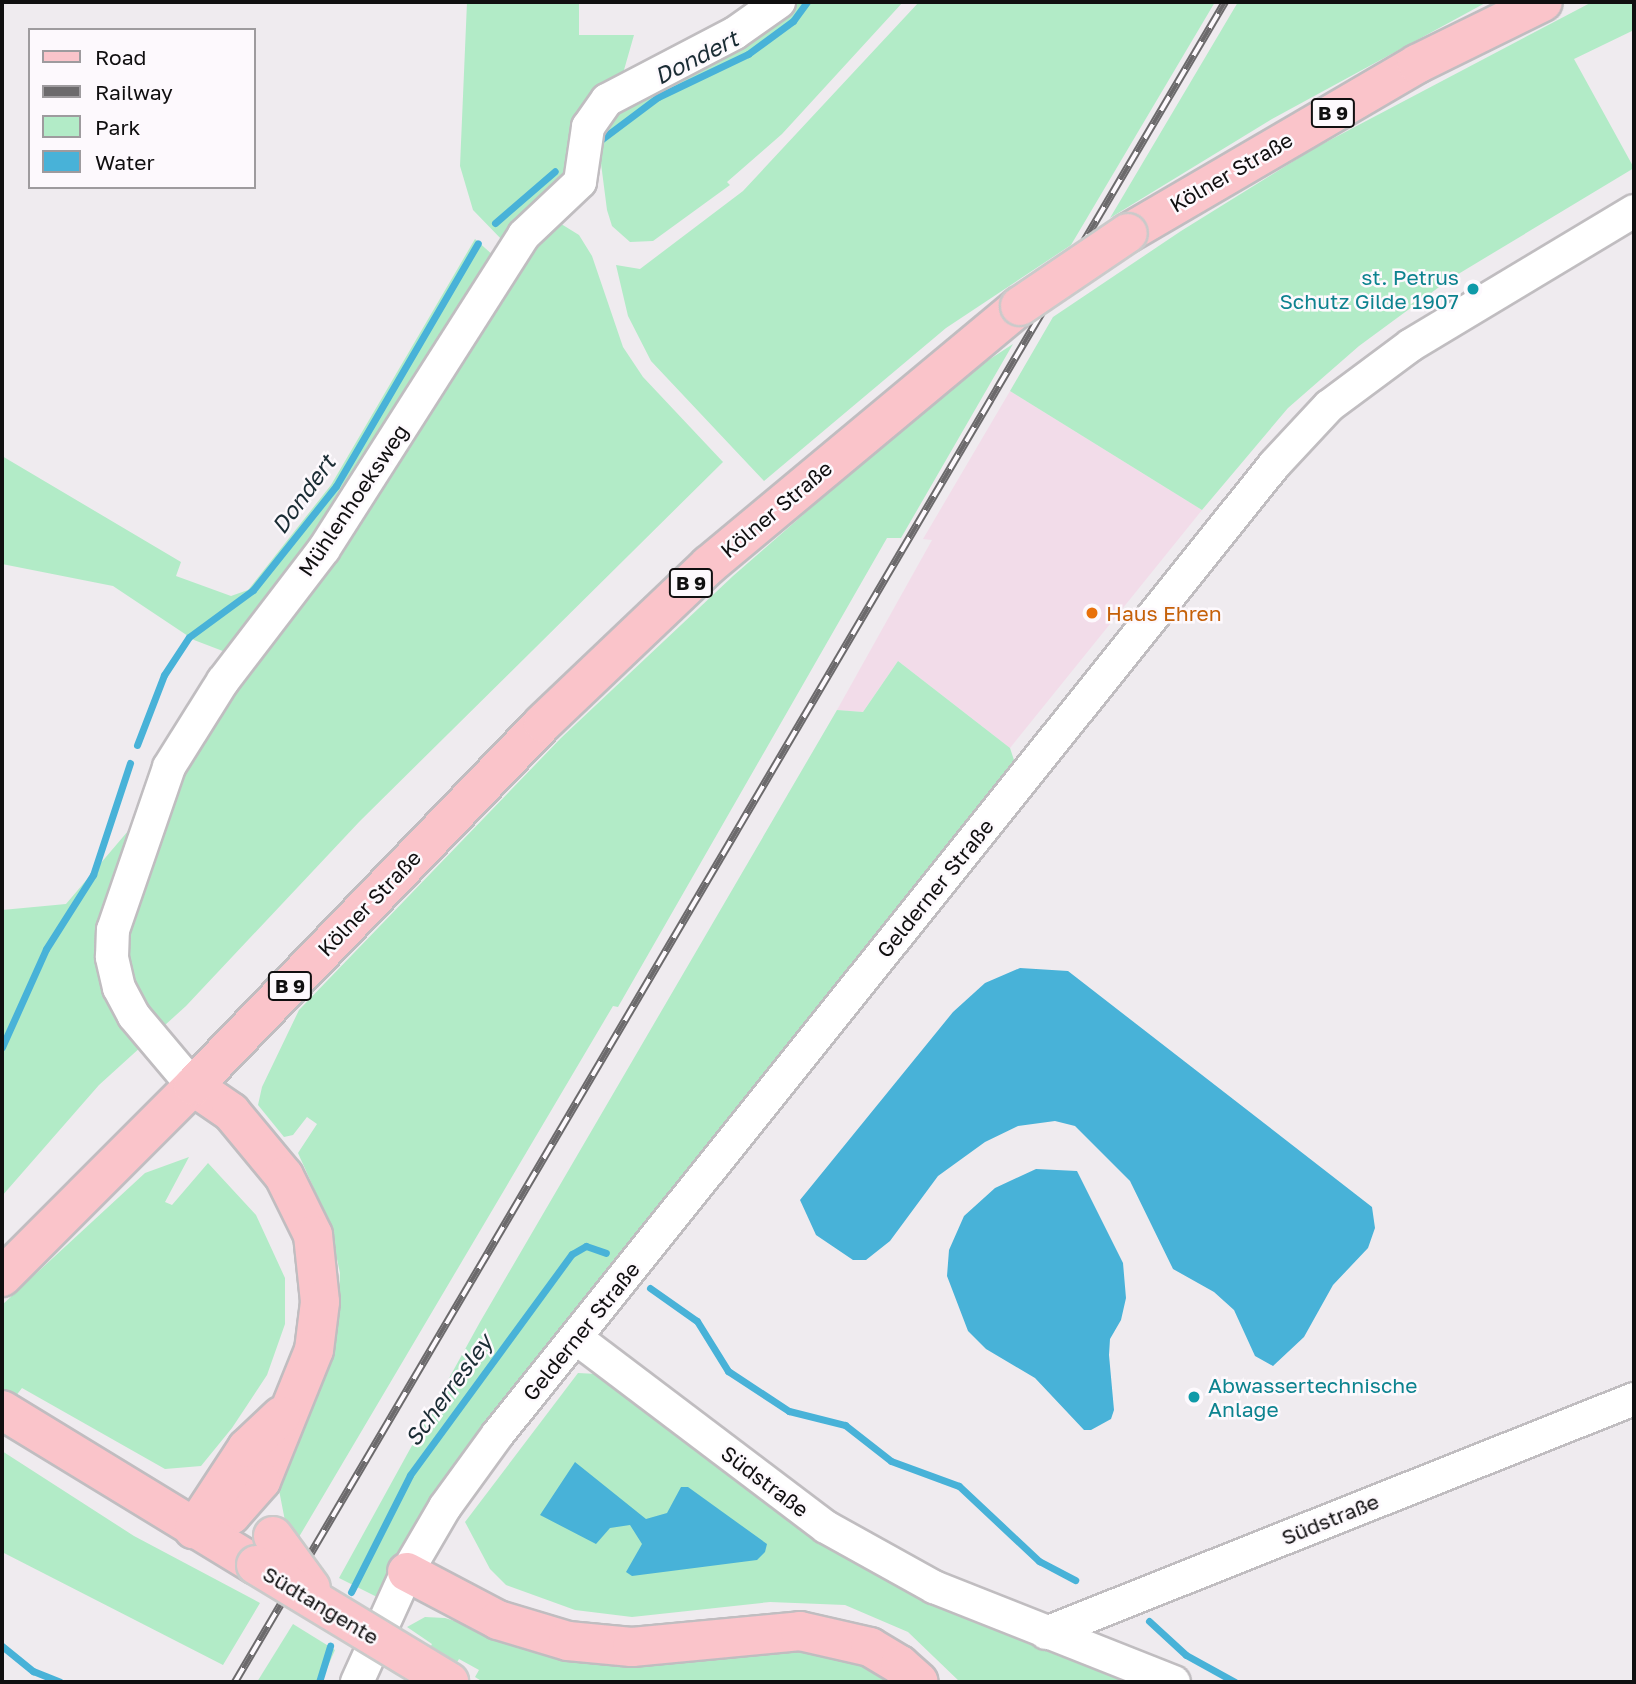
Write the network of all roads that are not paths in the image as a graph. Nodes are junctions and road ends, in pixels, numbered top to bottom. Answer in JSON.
{"nodes":[{"id":1,"x":779,"y":2,"type":"edge"},
{"id":2,"x":1543,"y":2,"type":"edge"},
{"id":3,"x":1634,"y":211,"type":"edge"},
{"id":4,"x":193,"y":1086,"type":"junction"},
{"id":5,"x":2,"y":1277,"type":"edge"},
{"id":6,"x":576,"y":1338,"type":"junction"},
{"id":7,"x":1625,"y":1403,"type":"edge"},
{"id":8,"x":288,"y":1410,"type":"junction"},
{"id":9,"x":9,"y":1414,"type":"edge"},
{"id":10,"x":261,"y":1481,"type":"junction"},
{"id":11,"x":194,"y":1529,"type":"junction"},
{"id":12,"x":265,"y":1551,"type":"junction"},
{"id":13,"x":407,"y":1573,"type":"junction"},
{"id":14,"x":1046,"y":1633,"type":"junction"},
{"id":15,"x":357,"y":1682,"type":"edge"},
{"id":16,"x":449,"y":1682,"type":"edge"},
{"id":17,"x":919,"y":1682,"type":"edge"},
{"id":18,"x":1174,"y":1682,"type":"edge"}],
"edges":[{"from":1,"to":4,"type":"street","name":"Mühlenhoeksweg"},
{"from":2,"to":4,"type":"main road","name":"Kölner Straße","number":"B 9","bridge":true},
{"from":3,"to":6,"type":"street","name":"Gelderner Straße"},
{"from":4,"to":5,"type":"main road","name":"Kölner Straße","number":"B 9"},
{"from":4,"to":8,"type":"main road"},
{"from":6,"to":13,"type":"street","name":"Gelderner Straße"},
{"from":6,"to":14,"type":"street","name":"Südstraße"},
{"from":7,"to":14,"type":"street","name":"Südstraße"},
{"from":8,"to":10,"type":"main road"},
{"from":8,"to":11,"type":"main road"},
{"from":9,"to":11,"type":"main road","name":"Südtangente"},
{"from":10,"to":11,"type":"main road"},
{"from":10,"to":12,"type":"main road"},
{"from":11,"to":12,"type":"main road","name":"Südtangente"},
{"from":12,"to":16,"type":"main road","name":"Südtangente","bridge":true},
{"from":13,"to":15,"type":"street","name":"Gelderner Straße"},
{"from":13,"to":17,"type":"main road"},
{"from":14,"to":18,"type":"street","name":"Südstraße"}]}
